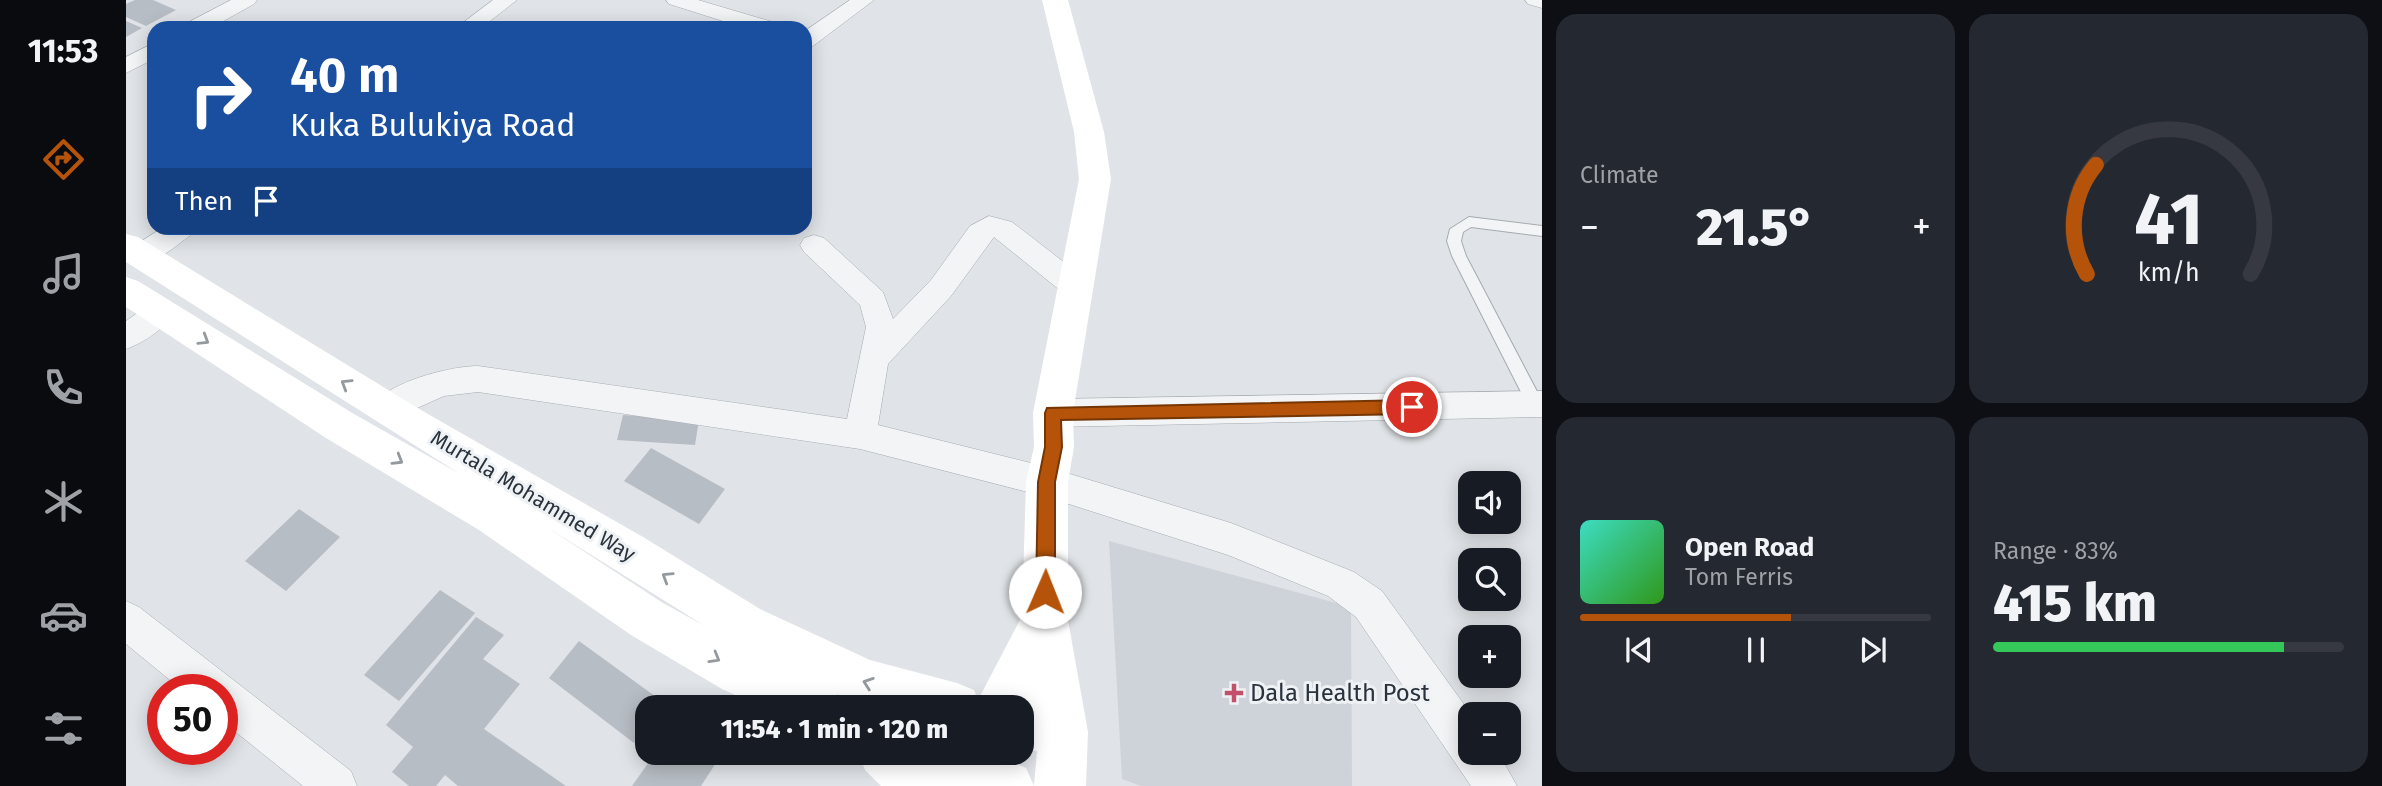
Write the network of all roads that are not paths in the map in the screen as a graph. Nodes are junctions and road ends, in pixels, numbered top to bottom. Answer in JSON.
{"nodes":[{"id":1,"x":247,"y":0,"type":"edge"},
{"id":2,"x":507,"y":0,"type":"edge"},
{"id":3,"x":677,"y":0,"type":"edge"},
{"id":4,"x":864,"y":0,"type":"edge"},
{"id":5,"x":1055,"y":0,"type":"edge"},
{"id":6,"x":1535,"y":0,"type":"edge"},
{"id":7,"x":1542,"y":2,"type":"edge"},
{"id":8,"x":208,"y":21,"type":"edge"},
{"id":9,"x":477,"y":21,"type":"edge"},
{"id":10,"x":745,"y":21,"type":"edge"},
{"id":11,"x":812,"y":36,"type":"edge"},
{"id":12,"x":147,"y":55,"type":"edge"},
{"id":13,"x":126,"y":66,"type":"edge"},
{"id":14,"x":1542,"y":231,"type":"edge"},
{"id":15,"x":170,"y":235,"type":"edge"},
{"id":16,"x":814,"y":245,"type":"dead end"},
{"id":17,"x":131,"y":264,"type":"edge"},
{"id":18,"x":1077,"y":288,"type":"junction"},
{"id":19,"x":160,"y":312,"type":"junction"},
{"id":20,"x":126,"y":337,"type":"edge"},
{"id":21,"x":874,"y":359,"type":"junction"},
{"id":22,"x":1539,"y":404,"type":"edge"},
{"id":23,"x":386,"y":409,"type":"junction"},
{"id":24,"x":1053,"y":413,"type":"junction"},
{"id":25,"x":860,"y":435,"type":"junction"},
{"id":26,"x":1047,"y":482,"type":"junction"},
{"id":27,"x":126,"y":620,"type":"edge"},
{"id":28,"x":1045,"y":620,"type":"junction"},
{"id":29,"x":194,"y":674,"type":"edge"},
{"id":30,"x":791,"y":695,"type":"edge"},
{"id":31,"x":912,"y":695,"type":"edge"},
{"id":32,"x":1006,"y":695,"type":"edge"},
{"id":33,"x":238,"y":711,"type":"edge"},
{"id":34,"x":1042,"y":728,"type":"edge"},
{"id":35,"x":1458,"y":731,"type":"edge"},
{"id":36,"x":896,"y":765,"type":"edge"},
{"id":37,"x":961,"y":765,"type":"edge"},
{"id":38,"x":1481,"y":765,"type":"edge"},
{"id":39,"x":993,"y":776,"type":"edge"},
{"id":40,"x":311,"y":779,"type":"edge"},
{"id":41,"x":916,"y":786,"type":"edge"},
{"id":42,"x":1060,"y":786,"type":"edge"},
{"id":43,"x":1496,"y":786,"type":"edge"}],
"edges":[{"from":1,"to":8,"type":"street"},
{"from":2,"to":9,"type":"street"},
{"from":3,"to":10,"type":"street"},
{"from":4,"to":11,"type":"street"},
{"from":5,"to":18,"type":"main road"},
{"from":6,"to":7,"type":"street"},
{"from":12,"to":13,"type":"street"},
{"from":14,"to":22,"type":"lane"},
{"from":15,"to":17,"type":"street"},
{"from":16,"to":21,"type":"street"},
{"from":17,"to":19,"type":"main road","name":"Murtala Mohammed Way"},
{"from":23,"to":17,"type":"main road","name":"Murtala Mohammed Way","one_way":true},
{"from":18,"to":21,"type":"street"},
{"from":18,"to":24,"type":"main road"},
{"from":19,"to":20,"type":"street"},
{"from":19,"to":30,"type":"main road","name":"Murtala Mohammed Way","one_way":true},
{"from":21,"to":25,"type":"street"},
{"from":22,"to":24,"type":"street"},
{"from":23,"to":25,"type":"street"},
{"from":31,"to":23,"type":"main road","name":"Murtala Mohammed Way","one_way":true},
{"from":24,"to":26,"type":"main road"},
{"from":25,"to":26,"type":"street"},
{"from":26,"to":28,"type":"main road"},
{"from":26,"to":35,"type":"street"},
{"from":27,"to":29,"type":"street"},
{"from":28,"to":32,"type":"main road"},
{"from":28,"to":34,"type":"main road"},
{"from":33,"to":40,"type":"street"},
{"from":34,"to":42,"type":"main road"},
{"from":36,"to":41,"type":"main road"},
{"from":37,"to":39,"type":"main road"},
{"from":38,"to":43,"type":"street"}]}
